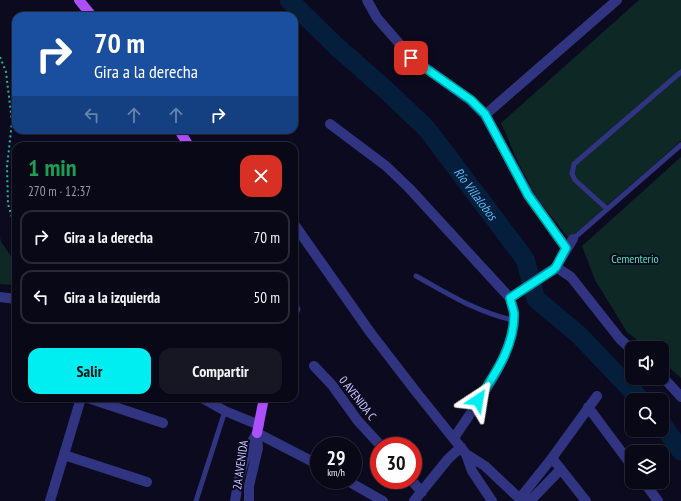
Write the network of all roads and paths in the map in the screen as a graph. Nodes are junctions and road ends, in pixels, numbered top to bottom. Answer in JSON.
{"nodes":[{"id":1,"x":79,"y":0,"type":"edge"},
{"id":2,"x":367,"y":0,"type":"edge"},
{"id":3,"x":617,"y":0,"type":"edge"},
{"id":4,"x":89,"y":12,"type":"edge"},
{"id":5,"x":0,"y":57,"type":"edge"},
{"id":6,"x":681,"y":72,"type":"edge"},
{"id":7,"x":485,"y":114,"type":"junction"},
{"id":8,"x":12,"y":122,"type":"edge"},
{"id":9,"x":12,"y":122,"type":"edge"},
{"id":10,"x":330,"y":124,"type":"dead end"},
{"id":11,"x":681,"y":145,"type":"edge"},
{"id":12,"x":607,"y":210,"type":"junction"},
{"id":13,"x":12,"y":217,"type":"edge"},
{"id":14,"x":298,"y":230,"type":"edge"},
{"id":15,"x":573,"y":239,"type":"joint"},
{"id":16,"x":566,"y":248,"type":"junction"},
{"id":17,"x":554,"y":268,"type":"junction"},
{"id":18,"x":416,"y":276,"type":"dead end"},
{"id":19,"x":0,"y":297,"type":"edge"},
{"id":20,"x":510,"y":298,"type":"junction"},
{"id":21,"x":12,"y":299,"type":"edge"},
{"id":22,"x":513,"y":320,"type":"junction"},
{"id":23,"x":625,"y":344,"type":"edge"},
{"id":24,"x":314,"y":366,"type":"dead end"},
{"id":25,"x":669,"y":384,"type":"edge"},
{"id":26,"x":597,"y":396,"type":"dead end"},
{"id":27,"x":681,"y":397,"type":"edge"},
{"id":28,"x":80,"y":402,"type":"edge"},
{"id":29,"x":100,"y":402,"type":"edge"},
{"id":30,"x":209,"y":402,"type":"edge"},
{"id":31,"x":263,"y":402,"type":"edge"},
{"id":32,"x":588,"y":407,"type":"junction"},
{"id":33,"x":225,"y":411,"type":"junction"},
{"id":34,"x":163,"y":423,"type":"dead end"},
{"id":35,"x":258,"y":429,"type":"junction"},
{"id":36,"x":373,"y":437,"type":"edge"},
{"id":37,"x":454,"y":438,"type":"junction"},
{"id":38,"x":463,"y":450,"type":"junction"},
{"id":39,"x":64,"y":455,"type":"junction"},
{"id":40,"x":625,"y":457,"type":"edge"},
{"id":41,"x":552,"y":458,"type":"junction"},
{"id":42,"x":310,"y":460,"type":"edge"},
{"id":43,"x":561,"y":469,"type":"junction"},
{"id":44,"x":147,"y":482,"type":"dead end"},
{"id":45,"x":362,"y":489,"type":"edge"},
{"id":46,"x":419,"y":489,"type":"edge"},
{"id":47,"x":649,"y":489,"type":"edge"},
{"id":48,"x":422,"y":492,"type":"junction"},
{"id":49,"x":524,"y":500,"type":"edge"},
{"id":50,"x":50,"y":501,"type":"edge"},
{"id":51,"x":196,"y":501,"type":"edge"},
{"id":52,"x":235,"y":501,"type":"edge"},
{"id":53,"x":247,"y":501,"type":"edge"},
{"id":54,"x":384,"y":501,"type":"edge"},
{"id":55,"x":414,"y":501,"type":"edge"},
{"id":56,"x":492,"y":501,"type":"edge"},
{"id":57,"x":586,"y":501,"type":"edge"},
{"id":58,"x":658,"y":501,"type":"edge"}],
"edges":[{"from":1,"to":4,"type":"main road"},
{"from":2,"to":7,"type":"street"},
{"from":3,"to":7,"type":"street"},
{"from":5,"to":9,"type":"path"},
{"from":6,"to":12,"type":"lane"},
{"from":7,"to":16,"type":"street"},
{"from":8,"to":13,"type":"path"},
{"from":10,"to":20,"type":"street"},
{"from":11,"to":12,"type":"lane"},
{"from":12,"to":15,"type":"lane"},
{"from":14,"to":37,"type":"street"},
{"from":15,"to":16,"type":"street"},
{"from":16,"to":17,"type":"street"},
{"from":17,"to":20,"type":"street"},
{"from":17,"to":23,"type":"street"},
{"from":18,"to":22,"type":"lane"},
{"from":19,"to":21,"type":"street"},
{"from":20,"to":22,"type":"street"},
{"from":22,"to":37,"type":"street"},
{"from":24,"to":36,"type":"street","name":"0 AVENIDA C"},
{"from":25,"to":27,"type":"street"},
{"from":26,"to":32,"type":"street"},
{"from":28,"to":39,"type":"street"},
{"from":29,"to":34,"type":"street"},
{"from":30,"to":33,"type":"street"},
{"from":31,"to":35,"type":"main road"},
{"from":32,"to":40,"type":"street"},
{"from":32,"to":41,"type":"street"},
{"from":33,"to":35,"type":"street"},
{"from":33,"to":51,"type":"lane"},
{"from":35,"to":42,"type":"street"},
{"from":35,"to":52,"type":"street","name":"2A AVENIDA"},
{"from":35,"to":53,"type":"street","name":"2A AVENIDA"},
{"from":37,"to":38,"type":"street"},
{"from":38,"to":48,"type":"street"},
{"from":38,"to":49,"type":"street"},
{"from":38,"to":56,"type":"street"},
{"from":39,"to":44,"type":"street"},
{"from":39,"to":50,"type":"street"},
{"from":41,"to":43,"type":"street"},
{"from":41,"to":49,"type":"street"},
{"from":43,"to":49,"type":"street"},
{"from":43,"to":57,"type":"street"},
{"from":45,"to":54,"type":"street"},
{"from":46,"to":48,"type":"street"},
{"from":47,"to":58,"type":"street"},
{"from":48,"to":55,"type":"street"},
{"from":52,"to":53,"type":"street"}]}
